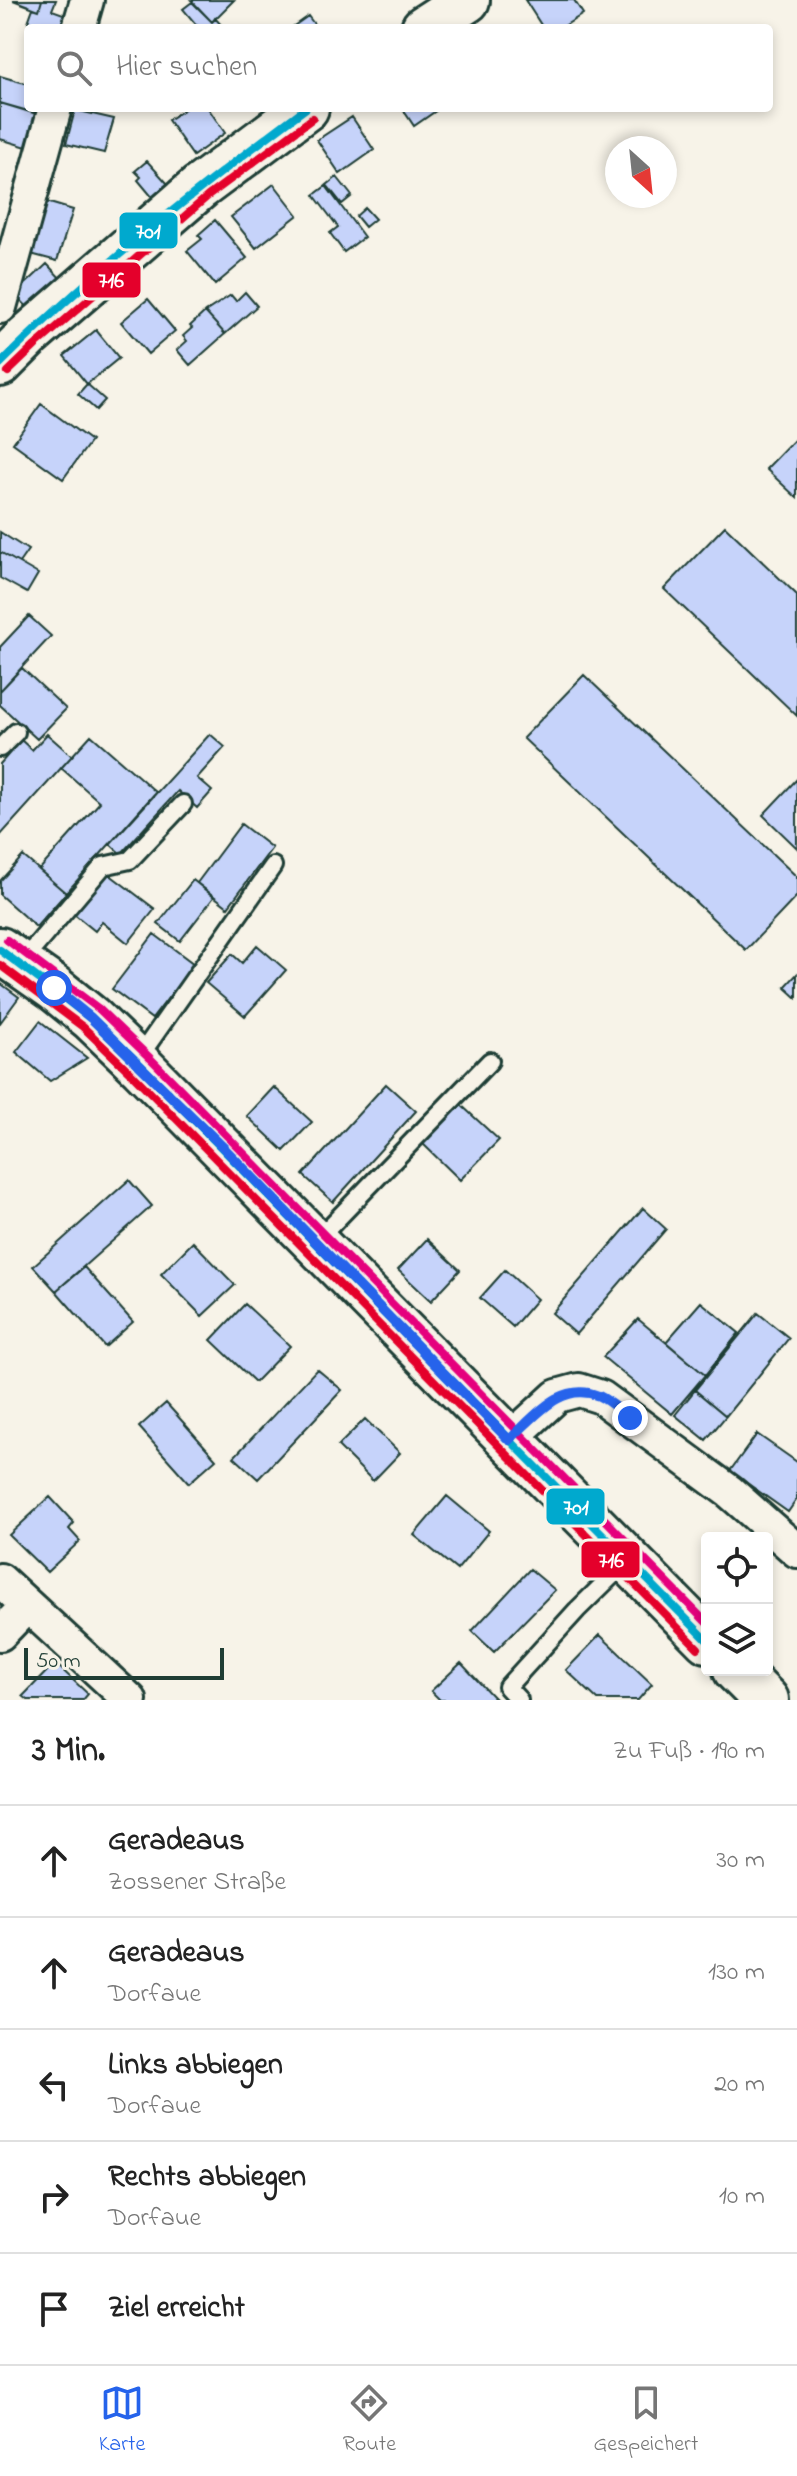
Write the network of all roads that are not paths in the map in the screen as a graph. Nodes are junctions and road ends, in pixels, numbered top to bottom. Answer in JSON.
{"nodes":[{"id":1,"x":87,"y":0,"type":"edge"},
{"id":2,"x":467,"y":0,"type":"edge"},
{"id":3,"x":80,"y":24,"type":"edge"},
{"id":4,"x":430,"y":24,"type":"edge"},
{"id":5,"x":54,"y":112,"type":"edge"},
{"id":6,"x":301,"y":112,"type":"edge"},
{"id":7,"x":0,"y":307,"type":"edge"},
{"id":8,"x":4,"y":343,"type":"edge"},
{"id":9,"x":16,"y":732,"type":"dead end"},
{"id":10,"x":0,"y":748,"type":"edge"},
{"id":11,"x":183,"y":804,"type":"dead end"},
{"id":12,"x":273,"y":866,"type":"dead end"},
{"id":13,"x":10,"y":957,"type":"edge"},
{"id":14,"x":490,"y":1061,"type":"dead end"},
{"id":15,"x":139,"y":1064,"type":"junction"},
{"id":16,"x":315,"y":1242,"type":"junction"},
{"id":17,"x":509,"y":1440,"type":"junction"},
{"id":18,"x":797,"y":1551,"type":"edge"},
{"id":19,"x":628,"y":1559,"type":"junction"},
{"id":20,"x":0,"y":1580,"type":"edge"},
{"id":21,"x":27,"y":1606,"type":"junction"},
{"id":22,"x":0,"y":1634,"type":"edge"},
{"id":23,"x":701,"y":1634,"type":"edge"},
{"id":24,"x":742,"y":1676,"type":"edge"},
{"id":25,"x":130,"y":1700,"type":"edge"},
{"id":26,"x":519,"y":1700,"type":"edge"},
{"id":27,"x":766,"y":1700,"type":"edge"}],
"edges":[{"from":1,"to":3,"type":"street"},
{"from":2,"to":4,"type":"main road"},
{"from":5,"to":7,"type":"street"},
{"from":6,"to":8,"type":"main road"},
{"from":9,"to":10,"type":"lane"},
{"from":11,"to":13,"type":"lane"},
{"from":12,"to":15,"type":"lane"},
{"from":13,"to":15,"type":"main road"},
{"from":14,"to":16,"type":"lane"},
{"from":15,"to":16,"type":"main road"},
{"from":16,"to":17,"type":"main road"},
{"from":17,"to":18,"type":"street"},
{"from":17,"to":19,"type":"main road"},
{"from":19,"to":23,"type":"main road"},
{"from":19,"to":26,"type":"lane"},
{"from":20,"to":21,"type":"street"},
{"from":21,"to":22,"type":"street"},
{"from":21,"to":25,"type":"street"},
{"from":24,"to":27,"type":"main road"}]}
